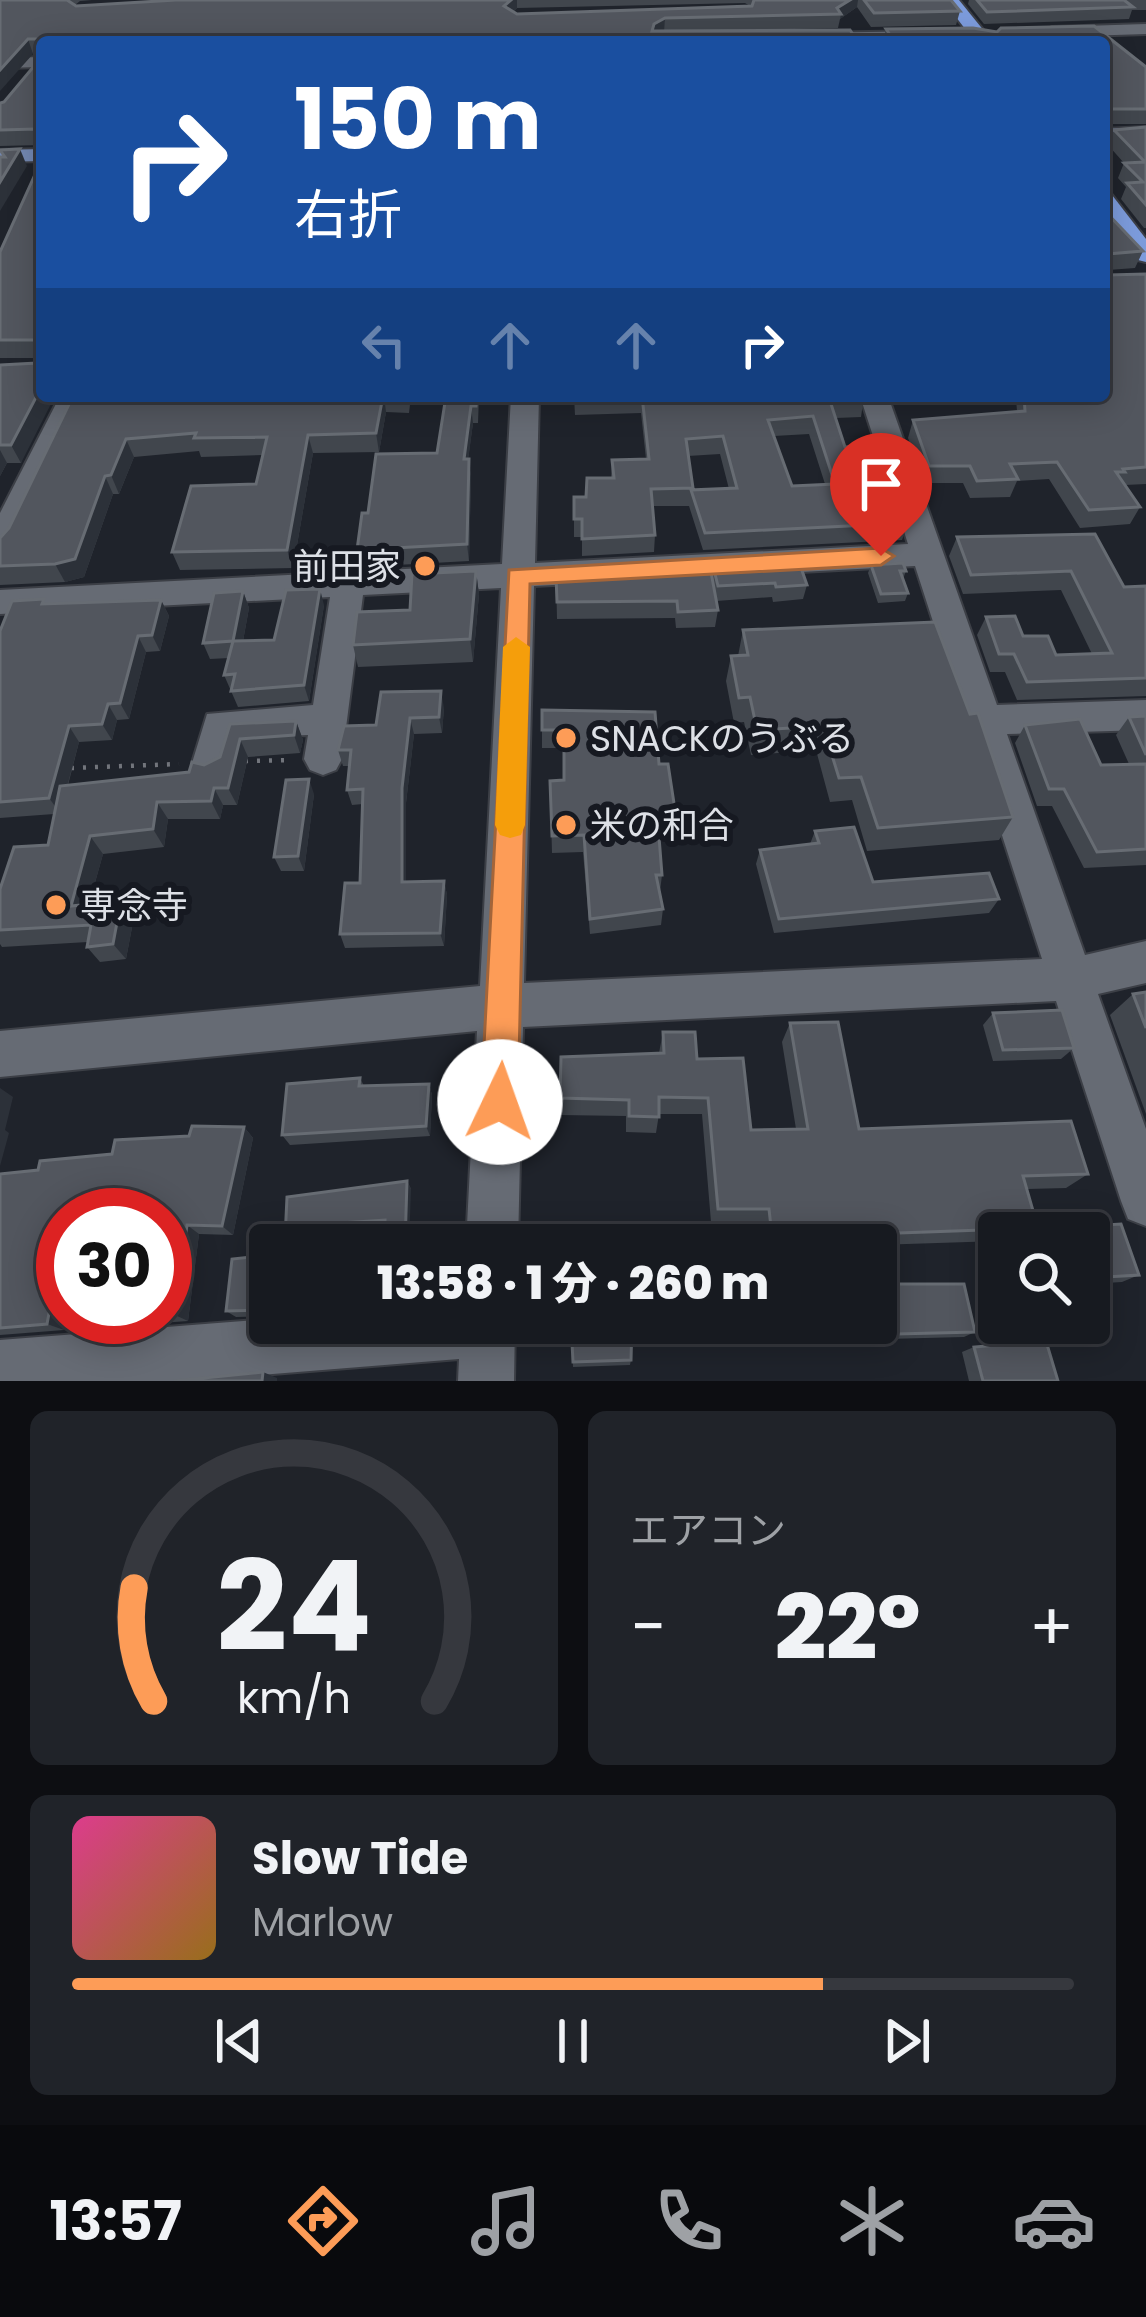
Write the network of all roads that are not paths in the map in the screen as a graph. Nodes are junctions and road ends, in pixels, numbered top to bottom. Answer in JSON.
{"nodes":[{"id":1,"x":949,"y":8,"type":"edge"},
{"id":2,"x":1146,"y":29,"type":"edge"},
{"id":3,"x":1095,"y":31,"type":"junction"},
{"id":4,"x":1025,"y":33,"type":"edge"},
{"id":5,"x":987,"y":36,"type":"edge"},
{"id":6,"x":1101,"y":36,"type":"edge"},
{"id":7,"x":1110,"y":43,"type":"edge"},
{"id":8,"x":1113,"y":45,"type":"edge"},
{"id":9,"x":0,"y":63,"type":"edge"},
{"id":10,"x":36,"y":67,"type":"edge"},
{"id":11,"x":1146,"y":123,"type":"edge"},
{"id":12,"x":1110,"y":124,"type":"edge"},
{"id":13,"x":1146,"y":133,"type":"edge"},
{"id":14,"x":1110,"y":135,"type":"edge"},
{"id":15,"x":36,"y":159,"type":"edge"},
{"id":16,"x":0,"y":160,"type":"edge"},
{"id":17,"x":1110,"y":208,"type":"edge"},
{"id":18,"x":1146,"y":255,"type":"edge"},
{"id":19,"x":71,"y":402,"type":"edge"},
{"id":20,"x":525,"y":402,"type":"edge"},
{"id":21,"x":876,"y":402,"type":"edge"},
{"id":22,"x":0,"y":544,"type":"edge"},
{"id":23,"x":927,"y":554,"type":"junction"},
{"id":24,"x":518,"y":576,"type":"junction"},
{"id":25,"x":348,"y":585,"type":"junction"},
{"id":26,"x":0,"y":602,"type":"edge"},
{"id":27,"x":1146,"y":715,"type":"edge"},
{"id":28,"x":329,"y":718,"type":"junction"},
{"id":29,"x":983,"y":720,"type":"junction"},
{"id":30,"x":323,"y":759,"type":"road end"},
{"id":31,"x":211,"y":763,"type":"edge"},
{"id":32,"x":1146,"y":962,"type":"edge"},
{"id":33,"x":1071,"y":979,"type":"junction"},
{"id":34,"x":505,"y":1006,"type":"junction"},
{"id":35,"x":0,"y":1054,"type":"edge"},
{"id":36,"x":1146,"y":1201,"type":"edge"},
{"id":37,"x":493,"y":1224,"type":"edge"},
{"id":38,"x":487,"y":1345,"type":"edge"},
{"id":39,"x":0,"y":1368,"type":"edge"}],
"edges":[{"from":1,"to":5,"type":"highway"},
{"from":2,"to":3,"type":"street"},
{"from":3,"to":4,"type":"street"},
{"from":3,"to":6,"type":"street"},
{"from":7,"to":8,"type":"street"},
{"from":9,"to":10,"type":"street"},
{"from":11,"to":12,"type":"main road"},
{"from":13,"to":14,"type":"main road"},
{"from":15,"to":16,"type":"main road"},
{"from":17,"to":18,"type":"highway"},
{"from":19,"to":22,"type":"street"},
{"from":20,"to":24,"type":"street"},
{"from":21,"to":23,"type":"street"},
{"from":23,"to":24,"type":"street"},
{"from":23,"to":29,"type":"street"},
{"from":24,"to":25,"type":"street"},
{"from":24,"to":34,"type":"street"},
{"from":25,"to":26,"type":"street"},
{"from":25,"to":28,"type":"street"},
{"from":27,"to":29,"type":"street"},
{"from":28,"to":30,"type":"street"},
{"from":28,"to":31,"type":"street"},
{"from":29,"to":33,"type":"street"},
{"from":32,"to":33,"type":"street"},
{"from":33,"to":34,"type":"street"},
{"from":33,"to":36,"type":"street"},
{"from":34,"to":35,"type":"street"},
{"from":34,"to":37,"type":"street"},
{"from":38,"to":39,"type":"street"}]}
